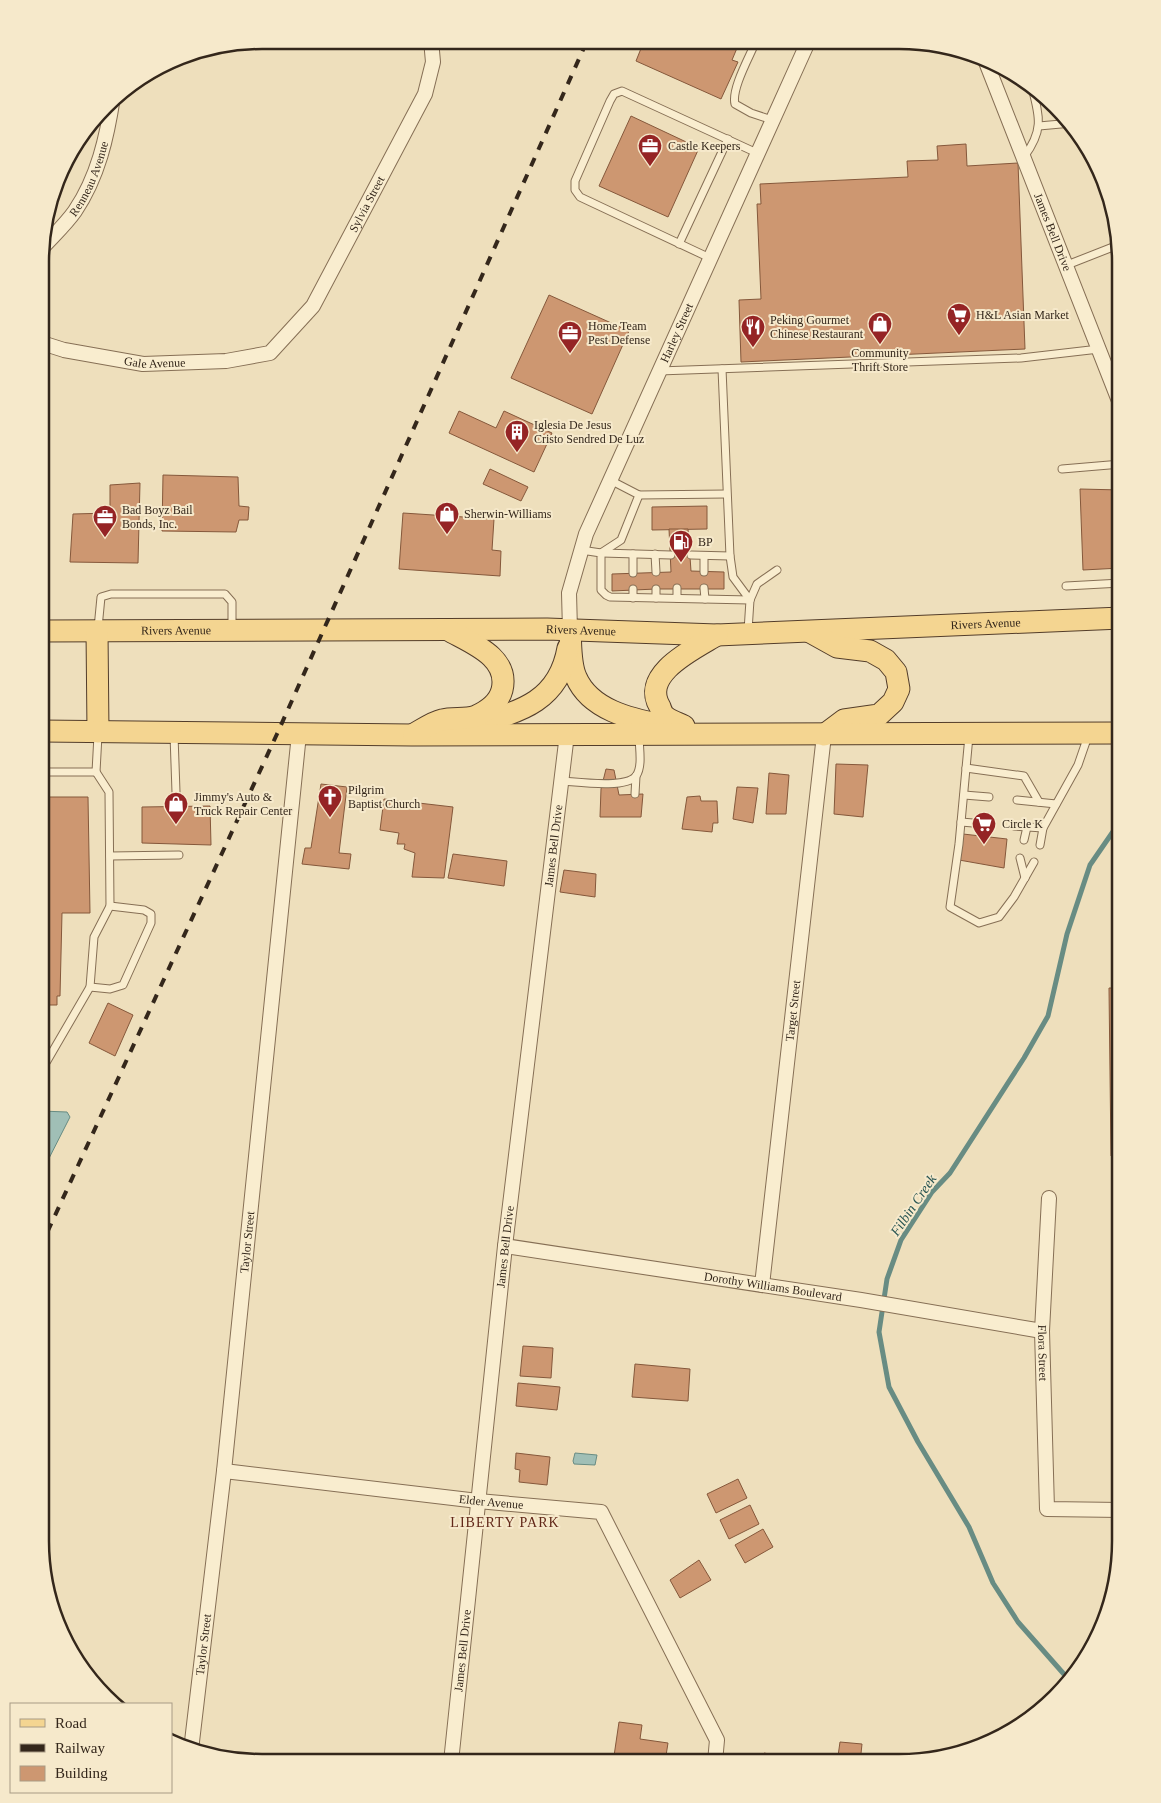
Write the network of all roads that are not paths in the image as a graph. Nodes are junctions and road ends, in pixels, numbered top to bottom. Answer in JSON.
{"nodes":[{"id":1,"x":432,"y":49,"type":"edge"},
{"id":2,"x":753,"y":49,"type":"edge"},
{"id":3,"x":802,"y":49,"type":"edge"},
{"id":4,"x":989,"y":69,"type":"edge"},
{"id":5,"x":1034,"y":97,"type":"edge"},
{"id":6,"x":110,"y":112,"type":"edge"},
{"id":7,"x":772,"y":120,"type":"junction"},
{"id":8,"x":1061,"y":124,"type":"edge"},
{"id":9,"x":1039,"y":126,"type":"junction"},
{"id":10,"x":728,"y":139,"type":"junction"},
{"id":11,"x":757,"y":153,"type":"junction"},
{"id":12,"x":1024,"y":157,"type":"junction"},
{"id":13,"x":50,"y":239,"type":"edge"},
{"id":14,"x":679,"y":244,"type":"junction"},
{"id":15,"x":1112,"y":247,"type":"edge"},
{"id":16,"x":710,"y":258,"type":"junction"},
{"id":17,"x":1067,"y":265,"type":"junction"},
{"id":18,"x":49,"y":345,"type":"edge"},
{"id":19,"x":1099,"y":349,"type":"junction"},
{"id":20,"x":270,"y":354,"type":"joint"},
{"id":21,"x":722,"y":369,"type":"junction"},
{"id":22,"x":658,"y":371,"type":"junction"},
{"id":23,"x":1112,"y":383,"type":"edge"},
{"id":24,"x":1112,"y":465,"type":"edge"},
{"id":25,"x":1062,"y":469,"type":"dead end"},
{"id":26,"x":610,"y":480,"type":"junction"},
{"id":27,"x":726,"y":494,"type":"junction"},
{"id":28,"x":639,"y":495,"type":"junction"},
{"id":29,"x":581,"y":550,"type":"junction"},
{"id":30,"x":601,"y":553,"type":"junction"},
{"id":31,"x":633,"y":554,"type":"junction"},
{"id":32,"x":655,"y":554,"type":"junction"},
{"id":33,"x":671,"y":555,"type":"dead end"},
{"id":34,"x":691,"y":555,"type":"dead end"},
{"id":35,"x":704,"y":556,"type":"junction"},
{"id":36,"x":730,"y":556,"type":"junction"},
{"id":37,"x":776,"y":570,"type":"dead end"},
{"id":38,"x":656,"y":572,"type":"dead end"},
{"id":39,"x":704,"y":572,"type":"dead end"},
{"id":40,"x":633,"y":573,"type":"dead end"},
{"id":41,"x":1112,"y":583,"type":"edge"},
{"id":42,"x":1066,"y":586,"type":"dead end"},
{"id":43,"x":656,"y":588,"type":"dead end"},
{"id":44,"x":677,"y":588,"type":"dead end"},
{"id":45,"x":704,"y":588,"type":"dead end"},
{"id":46,"x":633,"y":589,"type":"dead end"},
{"id":47,"x":633,"y":598,"type":"junction"},
{"id":48,"x":656,"y":598,"type":"junction"},
{"id":49,"x":677,"y":598,"type":"junction"},
{"id":50,"x":705,"y":599,"type":"junction"},
{"id":51,"x":750,"y":600,"type":"junction"},
{"id":52,"x":1112,"y":618,"type":"edge"},
{"id":53,"x":448,"y":630,"type":"junction"},
{"id":54,"x":570,"y":630,"type":"junction"},
{"id":55,"x":49,"y":631,"type":"edge"},
{"id":56,"x":97,"y":631,"type":"junction"},
{"id":57,"x":232,"y":631,"type":"junction"},
{"id":58,"x":809,"y":631,"type":"junction"},
{"id":59,"x":748,"y":634,"type":"junction"},
{"id":60,"x":717,"y":635,"type":"junction"},
{"id":61,"x":49,"y":731,"type":"edge"},
{"id":62,"x":98,"y":732,"type":"junction"},
{"id":63,"x":174,"y":732,"type":"junction"},
{"id":64,"x":696,"y":733,"type":"junction"},
{"id":65,"x":1089,"y":733,"type":"junction"},
{"id":66,"x":1112,"y":733,"type":"edge"},
{"id":67,"x":299,"y":734,"type":"junction"},
{"id":68,"x":456,"y":734,"type":"junction"},
{"id":69,"x":567,"y":734,"type":"junction"},
{"id":70,"x":638,"y":734,"type":"junction"},
{"id":71,"x":970,"y":734,"type":"junction"},
{"id":72,"x":412,"y":735,"type":"junction"},
{"id":73,"x":824,"y":735,"type":"junction"},
{"id":74,"x":966,"y":768,"type":"junction"},
{"id":75,"x":49,"y":772,"type":"edge"},
{"id":76,"x":96,"y":772,"type":"junction"},
{"id":77,"x":636,"y":776,"type":"junction"},
{"id":78,"x":562,"y":781,"type":"junction"},
{"id":79,"x":176,"y":792,"type":"dead end"},
{"id":80,"x":635,"y":794,"type":"dead end"},
{"id":81,"x":964,"y":795,"type":"junction"},
{"id":82,"x":989,"y":797,"type":"dead end"},
{"id":83,"x":1017,"y":800,"type":"dead end"},
{"id":84,"x":1039,"y":802,"type":"junction"},
{"id":85,"x":1056,"y":804,"type":"junction"},
{"id":86,"x":961,"y":822,"type":"junction"},
{"id":87,"x":985,"y":824,"type":"dead end"},
{"id":88,"x":1014,"y":826,"type":"dead end"},
{"id":89,"x":1027,"y":827,"type":"junction"},
{"id":90,"x":1043,"y":828,"type":"junction"},
{"id":91,"x":1024,"y":840,"type":"dead end"},
{"id":92,"x":1040,"y":845,"type":"dead end"},
{"id":93,"x":179,"y":855,"type":"dead end"},
{"id":94,"x":110,"y":856,"type":"junction"},
{"id":95,"x":1020,"y":858,"type":"dead end"},
{"id":96,"x":1034,"y":862,"type":"dead end"},
{"id":97,"x":1025,"y":878,"type":"junction"},
{"id":98,"x":110,"y":906,"type":"junction"},
{"id":99,"x":90,"y":987,"type":"junction"},
{"id":100,"x":49,"y":1058,"type":"edge"},
{"id":101,"x":1049,"y":1198,"type":"dead end"},
{"id":102,"x":505,"y":1246,"type":"junction"},
{"id":103,"x":762,"y":1285,"type":"junction"},
{"id":104,"x":1042,"y":1331,"type":"junction"},
{"id":105,"x":224,"y":1471,"type":"junction"},
{"id":106,"x":478,"y":1501,"type":"junction"},
{"id":107,"x":1112,"y":1510,"type":"edge"},
{"id":108,"x":192,"y":1743,"type":"edge"},
{"id":109,"x":452,"y":1754,"type":"edge"},
{"id":110,"x":716,"y":1754,"type":"edge"}],
"edges":[{"from":1,"to":20,"type":"street","name":"Sylvia Street"},
{"from":2,"to":7,"type":"lane"},
{"from":3,"to":7,"type":"street","name":"Harley Street"},
{"from":4,"to":12,"type":"street","name":"James Bell Drive"},
{"from":5,"to":9,"type":"lane"},
{"from":6,"to":13,"type":"street","name":"Renneau Avenue"},
{"from":7,"to":11,"type":"street","name":"Harley Street"},
{"from":8,"to":9,"type":"lane"},
{"from":9,"to":12,"type":"lane"},
{"from":10,"to":11,"type":"lane"},
{"from":10,"to":14,"type":"lane"},
{"from":10,"to":14,"type":"lane"},
{"from":11,"to":16,"type":"street","name":"Harley Street"},
{"from":12,"to":17,"type":"street","name":"James Bell Drive"},
{"from":14,"to":16,"type":"lane"},
{"from":15,"to":17,"type":"lane"},
{"from":16,"to":22,"type":"street","name":"Harley Street"},
{"from":17,"to":19,"type":"street","name":"James Bell Drive"},
{"from":18,"to":20,"type":"street","name":"Gale Avenue"},
{"from":19,"to":21,"type":"lane"},
{"from":19,"to":23,"type":"street","name":"James Bell Drive"},
{"from":21,"to":22,"type":"lane"},
{"from":21,"to":27,"type":"lane"},
{"from":22,"to":26,"type":"street","name":"Harley Street"},
{"from":24,"to":25,"type":"lane"},
{"from":26,"to":28,"type":"lane"},
{"from":26,"to":29,"type":"street","name":"Harley Street"},
{"from":27,"to":28,"type":"lane"},
{"from":27,"to":36,"type":"lane"},
{"from":28,"to":30,"type":"lane"},
{"from":29,"to":30,"type":"lane"},
{"from":29,"to":54,"type":"street","name":"Harley Street"},
{"from":30,"to":31,"type":"lane"},
{"from":30,"to":47,"type":"lane"},
{"from":31,"to":32,"type":"lane"},
{"from":31,"to":40,"type":"lane"},
{"from":32,"to":33,"type":"lane"},
{"from":32,"to":38,"type":"lane"},
{"from":34,"to":35,"type":"lane"},
{"from":35,"to":36,"type":"lane"},
{"from":35,"to":39,"type":"lane"},
{"from":36,"to":51,"type":"lane"},
{"from":37,"to":51,"type":"lane"},
{"from":41,"to":42,"type":"lane"},
{"from":43,"to":48,"type":"lane"},
{"from":44,"to":49,"type":"lane"},
{"from":45,"to":50,"type":"lane"},
{"from":46,"to":47,"type":"lane"},
{"from":47,"to":48,"type":"lane"},
{"from":48,"to":49,"type":"lane"},
{"from":49,"to":50,"type":"lane"},
{"from":50,"to":51,"type":"lane"},
{"from":51,"to":59,"type":"lane"},
{"from":52,"to":58,"type":"main road","name":"Rivers Avenue"},
{"from":53,"to":54,"type":"main road","name":"Rivers Avenue"},
{"from":53,"to":57,"type":"main road","name":"Rivers Avenue"},
{"from":53,"to":72,"type":"main road"},
{"from":54,"to":60,"type":"main road","name":"Rivers Avenue"},
{"from":54,"to":64,"type":"main road"},
{"from":54,"to":68,"type":"main road"},
{"from":55,"to":56,"type":"main road","name":"Rivers Avenue"},
{"from":56,"to":57,"type":"main road","name":"Rivers Avenue"},
{"from":56,"to":57,"type":"lane"},
{"from":56,"to":62,"type":"main road"},
{"from":58,"to":59,"type":"main road","name":"Rivers Avenue"},
{"from":58,"to":73,"type":"main road"},
{"from":59,"to":60,"type":"main road","name":"Rivers Avenue"},
{"from":60,"to":64,"type":"main road"},
{"from":61,"to":62,"type":"main road"},
{"from":62,"to":63,"type":"main road"},
{"from":62,"to":76,"type":"lane"},
{"from":63,"to":67,"type":"main road"},
{"from":63,"to":79,"type":"lane"},
{"from":64,"to":70,"type":"main road"},
{"from":64,"to":73,"type":"main road"},
{"from":65,"to":66,"type":"main road"},
{"from":65,"to":71,"type":"main road"},
{"from":65,"to":85,"type":"lane"},
{"from":67,"to":72,"type":"main road"},
{"from":67,"to":105,"type":"street","name":"Taylor Street"},
{"from":68,"to":69,"type":"main road"},
{"from":68,"to":72,"type":"main road"},
{"from":69,"to":70,"type":"main road"},
{"from":69,"to":78,"type":"street","name":"James Bell Drive"},
{"from":70,"to":77,"type":"lane"},
{"from":71,"to":73,"type":"main road"},
{"from":71,"to":74,"type":"lane"},
{"from":73,"to":103,"type":"street","name":"Target Street"},
{"from":74,"to":81,"type":"lane"},
{"from":74,"to":84,"type":"lane"},
{"from":75,"to":76,"type":"lane"},
{"from":76,"to":94,"type":"lane"},
{"from":77,"to":78,"type":"lane"},
{"from":77,"to":80,"type":"lane"},
{"from":78,"to":102,"type":"street","name":"James Bell Drive"},
{"from":81,"to":82,"type":"lane"},
{"from":81,"to":86,"type":"lane"},
{"from":83,"to":84,"type":"lane"},
{"from":84,"to":85,"type":"lane"},
{"from":85,"to":90,"type":"lane"},
{"from":86,"to":87,"type":"lane"},
{"from":86,"to":97,"type":"lane"},
{"from":88,"to":89,"type":"lane"},
{"from":89,"to":90,"type":"lane"},
{"from":89,"to":91,"type":"lane"},
{"from":90,"to":92,"type":"lane"},
{"from":93,"to":94,"type":"lane"},
{"from":94,"to":98,"type":"lane"},
{"from":95,"to":97,"type":"lane"},
{"from":96,"to":97,"type":"lane"},
{"from":98,"to":99,"type":"lane"},
{"from":98,"to":99,"type":"lane"},
{"from":99,"to":100,"type":"lane"},
{"from":101,"to":104,"type":"street","name":"Flora Street"},
{"from":102,"to":103,"type":"street","name":"Dorothy Williams Boulevard"},
{"from":102,"to":106,"type":"street","name":"James Bell Drive"},
{"from":103,"to":104,"type":"street","name":"Dorothy Williams Boulevard"},
{"from":104,"to":107,"type":"street","name":"Flora Street"},
{"from":105,"to":106,"type":"street","name":"Elder Avenue"},
{"from":105,"to":108,"type":"street","name":"Taylor Street"},
{"from":106,"to":109,"type":"street","name":"James Bell Drive"},
{"from":106,"to":110,"type":"street","name":"Elder Avenue"}]}
